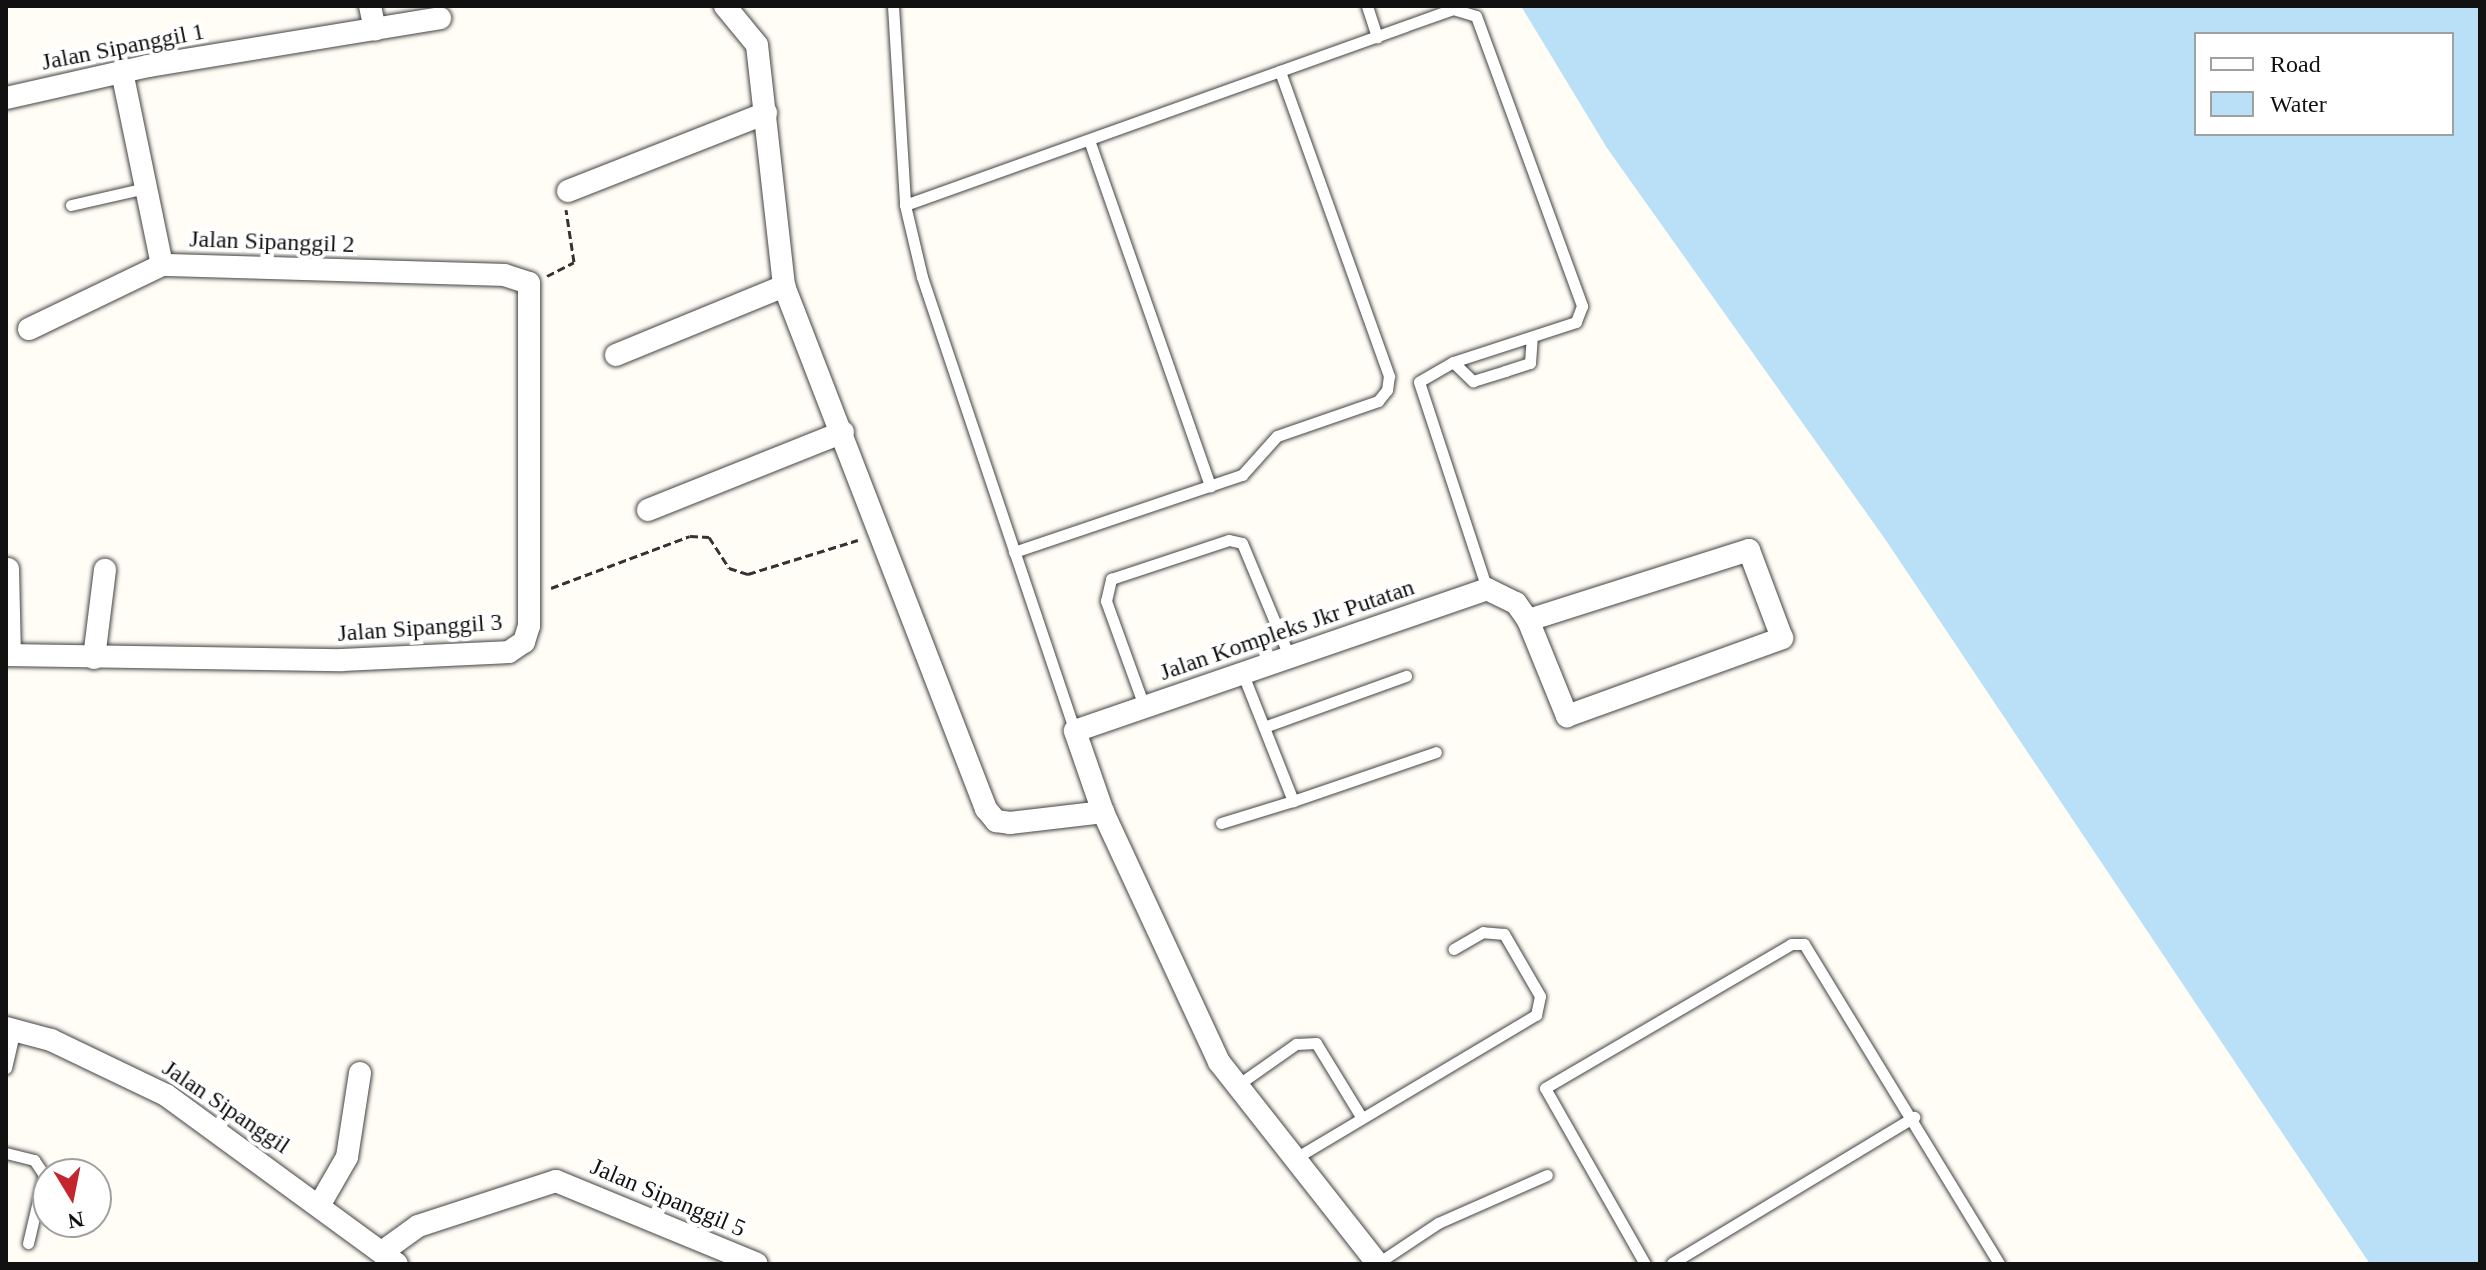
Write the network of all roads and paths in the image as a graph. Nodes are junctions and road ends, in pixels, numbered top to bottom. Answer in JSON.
{"nodes":[{"id":1,"x":370,"y":6,"type":"edge"},
{"id":2,"x":725,"y":6,"type":"edge"},
{"id":3,"x":893,"y":6,"type":"edge"},
{"id":4,"x":1367,"y":6,"type":"edge"},
{"id":5,"x":440,"y":18,"type":"dead end"},
{"id":6,"x":375,"y":29,"type":"junction"},
{"id":7,"x":1377,"y":37,"type":"junction"},
{"id":8,"x":1280,"y":71,"type":"junction"},
{"id":9,"x":122,"y":72,"type":"junction"},
{"id":10,"x":6,"y":98,"type":"edge"},
{"id":11,"x":766,"y":113,"type":"junction"},
{"id":12,"x":1089,"y":140,"type":"junction"},
{"id":13,"x":146,"y":188,"type":"junction"},
{"id":14,"x":568,"y":191,"type":"joint"},
{"id":15,"x":71,"y":205,"type":"dead end"},
{"id":16,"x":905,"y":205,"type":"junction"},
{"id":17,"x":162,"y":265,"type":"junction"},
{"id":18,"x":529,"y":283,"type":"junction"},
{"id":19,"x":784,"y":286,"type":"junction"},
{"id":20,"x":29,"y":329,"type":"dead end"},
{"id":21,"x":1532,"y":337,"type":"junction"},
{"id":22,"x":616,"y":355,"type":"dead end"},
{"id":23,"x":1453,"y":362,"type":"junction"},
{"id":24,"x":843,"y":432,"type":"junction"},
{"id":25,"x":1210,"y":486,"type":"junction"},
{"id":26,"x":648,"y":510,"type":"dead end"},
{"id":27,"x":881,"y":532,"type":"junction"},
{"id":28,"x":1014,"y":552,"type":"junction"},
{"id":29,"x":8,"y":569,"type":"dead end"},
{"id":30,"x":105,"y":570,"type":"dead end"},
{"id":31,"x":1487,"y":589,"type":"junction"},
{"id":32,"x":529,"y":597,"type":"junction"},
{"id":33,"x":1522,"y":612,"type":"junction"},
{"id":34,"x":8,"y":655,"type":"edge"},
{"id":35,"x":1289,"y":656,"type":"junction"},
{"id":36,"x":94,"y":658,"type":"junction"},
{"id":37,"x":1242,"y":672,"type":"junction"},
{"id":38,"x":1406,"y":676,"type":"dead end"},
{"id":39,"x":1144,"y":706,"type":"junction"},
{"id":40,"x":1264,"y":727,"type":"junction"},
{"id":41,"x":1075,"y":731,"type":"junction"},
{"id":42,"x":1436,"y":752,"type":"dead end"},
{"id":43,"x":1293,"y":801,"type":"junction"},
{"id":44,"x":1103,"y":812,"type":"junction"},
{"id":45,"x":1221,"y":823,"type":"dead end"},
{"id":46,"x":1454,"y":949,"type":"dead end"},
{"id":47,"x":10,"y":1028,"type":"edge"},
{"id":48,"x":6,"y":1068,"type":"edge"},
{"id":49,"x":360,"y":1073,"type":"dead end"},
{"id":50,"x":1239,"y":1084,"type":"junction"},
{"id":51,"x":1360,"y":1115,"type":"junction"},
{"id":52,"x":1914,"y":1117,"type":"junction"},
{"id":53,"x":6,"y":1153,"type":"edge"},
{"id":54,"x":1294,"y":1160,"type":"junction"},
{"id":55,"x":1547,"y":1175,"type":"dead end"},
{"id":56,"x":320,"y":1204,"type":"junction"},
{"id":57,"x":28,"y":1243,"type":"dead end"},
{"id":58,"x":390,"y":1258,"type":"edge"},
{"id":59,"x":757,"y":1264,"type":"edge"},
{"id":60,"x":1378,"y":1264,"type":"edge"},
{"id":61,"x":1645,"y":1264,"type":"edge"},
{"id":62,"x":1672,"y":1264,"type":"edge"},
{"id":63,"x":1999,"y":1264,"type":"edge"}],
"edges":[{"from":1,"to":6,"type":"street"},
{"from":2,"to":11,"type":"street"},
{"from":3,"to":16,"type":"lane"},
{"from":4,"to":7,"type":"lane"},
{"from":5,"to":6,"type":"street","name":"Jalan Sipanggil 1"},
{"from":6,"to":9,"type":"street","name":"Jalan Sipanggil 1"},
{"from":7,"to":8,"type":"lane"},
{"from":7,"to":21,"type":"lane"},
{"from":8,"to":12,"type":"lane"},
{"from":8,"to":25,"type":"lane"},
{"from":9,"to":10,"type":"street","name":"Jalan Sipanggil 1"},
{"from":9,"to":13,"type":"street","name":"Jalan Sipanggil 2"},
{"from":11,"to":14,"type":"street"},
{"from":11,"to":19,"type":"street"},
{"from":12,"to":16,"type":"lane"},
{"from":12,"to":25,"type":"lane"},
{"from":13,"to":15,"type":"lane"},
{"from":13,"to":17,"type":"street","name":"Jalan Sipanggil 2"},
{"from":14,"to":18,"type":"path"},
{"from":16,"to":28,"type":"lane"},
{"from":17,"to":18,"type":"street","name":"Jalan Sipanggil 2"},
{"from":17,"to":20,"type":"street"},
{"from":18,"to":32,"type":"street","name":"Jalan Sipanggil 3"},
{"from":19,"to":22,"type":"street"},
{"from":19,"to":24,"type":"street"},
{"from":21,"to":23,"type":"lane"},
{"from":21,"to":23,"type":"lane"},
{"from":23,"to":31,"type":"lane"},
{"from":24,"to":26,"type":"street"},
{"from":24,"to":27,"type":"street"},
{"from":25,"to":28,"type":"lane"},
{"from":27,"to":32,"type":"path"},
{"from":27,"to":44,"type":"street"},
{"from":28,"to":41,"type":"lane"},
{"from":29,"to":34,"type":"street"},
{"from":30,"to":36,"type":"street"},
{"from":31,"to":33,"type":"street"},
{"from":31,"to":35,"type":"street","name":"Jalan Kompleks Jkr Putatan"},
{"from":32,"to":36,"type":"street","name":"Jalan Sipanggil 3"},
{"from":33,"to":33,"type":"street"},
{"from":34,"to":36,"type":"street","name":"Jalan Sipanggil 3"},
{"from":35,"to":37,"type":"street","name":"Jalan Kompleks Jkr Putatan"},
{"from":35,"to":39,"type":"lane"},
{"from":37,"to":39,"type":"street","name":"Jalan Kompleks Jkr Putatan"},
{"from":37,"to":40,"type":"lane"},
{"from":38,"to":40,"type":"lane"},
{"from":39,"to":41,"type":"street","name":"Jalan Kompleks Jkr Putatan"},
{"from":40,"to":43,"type":"lane"},
{"from":41,"to":44,"type":"street"},
{"from":42,"to":43,"type":"lane"},
{"from":43,"to":45,"type":"lane"},
{"from":44,"to":50,"type":"street"},
{"from":46,"to":51,"type":"lane"},
{"from":47,"to":48,"type":"lane"},
{"from":47,"to":56,"type":"street","name":"Jalan Sipanggil"},
{"from":49,"to":56,"type":"street"},
{"from":50,"to":51,"type":"lane"},
{"from":50,"to":54,"type":"street"},
{"from":51,"to":54,"type":"lane"},
{"from":52,"to":61,"type":"lane"},
{"from":52,"to":62,"type":"lane"},
{"from":52,"to":63,"type":"lane"},
{"from":53,"to":57,"type":"lane"},
{"from":54,"to":60,"type":"street"},
{"from":55,"to":60,"type":"lane"},
{"from":56,"to":58,"type":"street","name":"Jalan Sipanggil"},
{"from":58,"to":59,"type":"street","name":"Jalan Sipanggil 5"}]}
